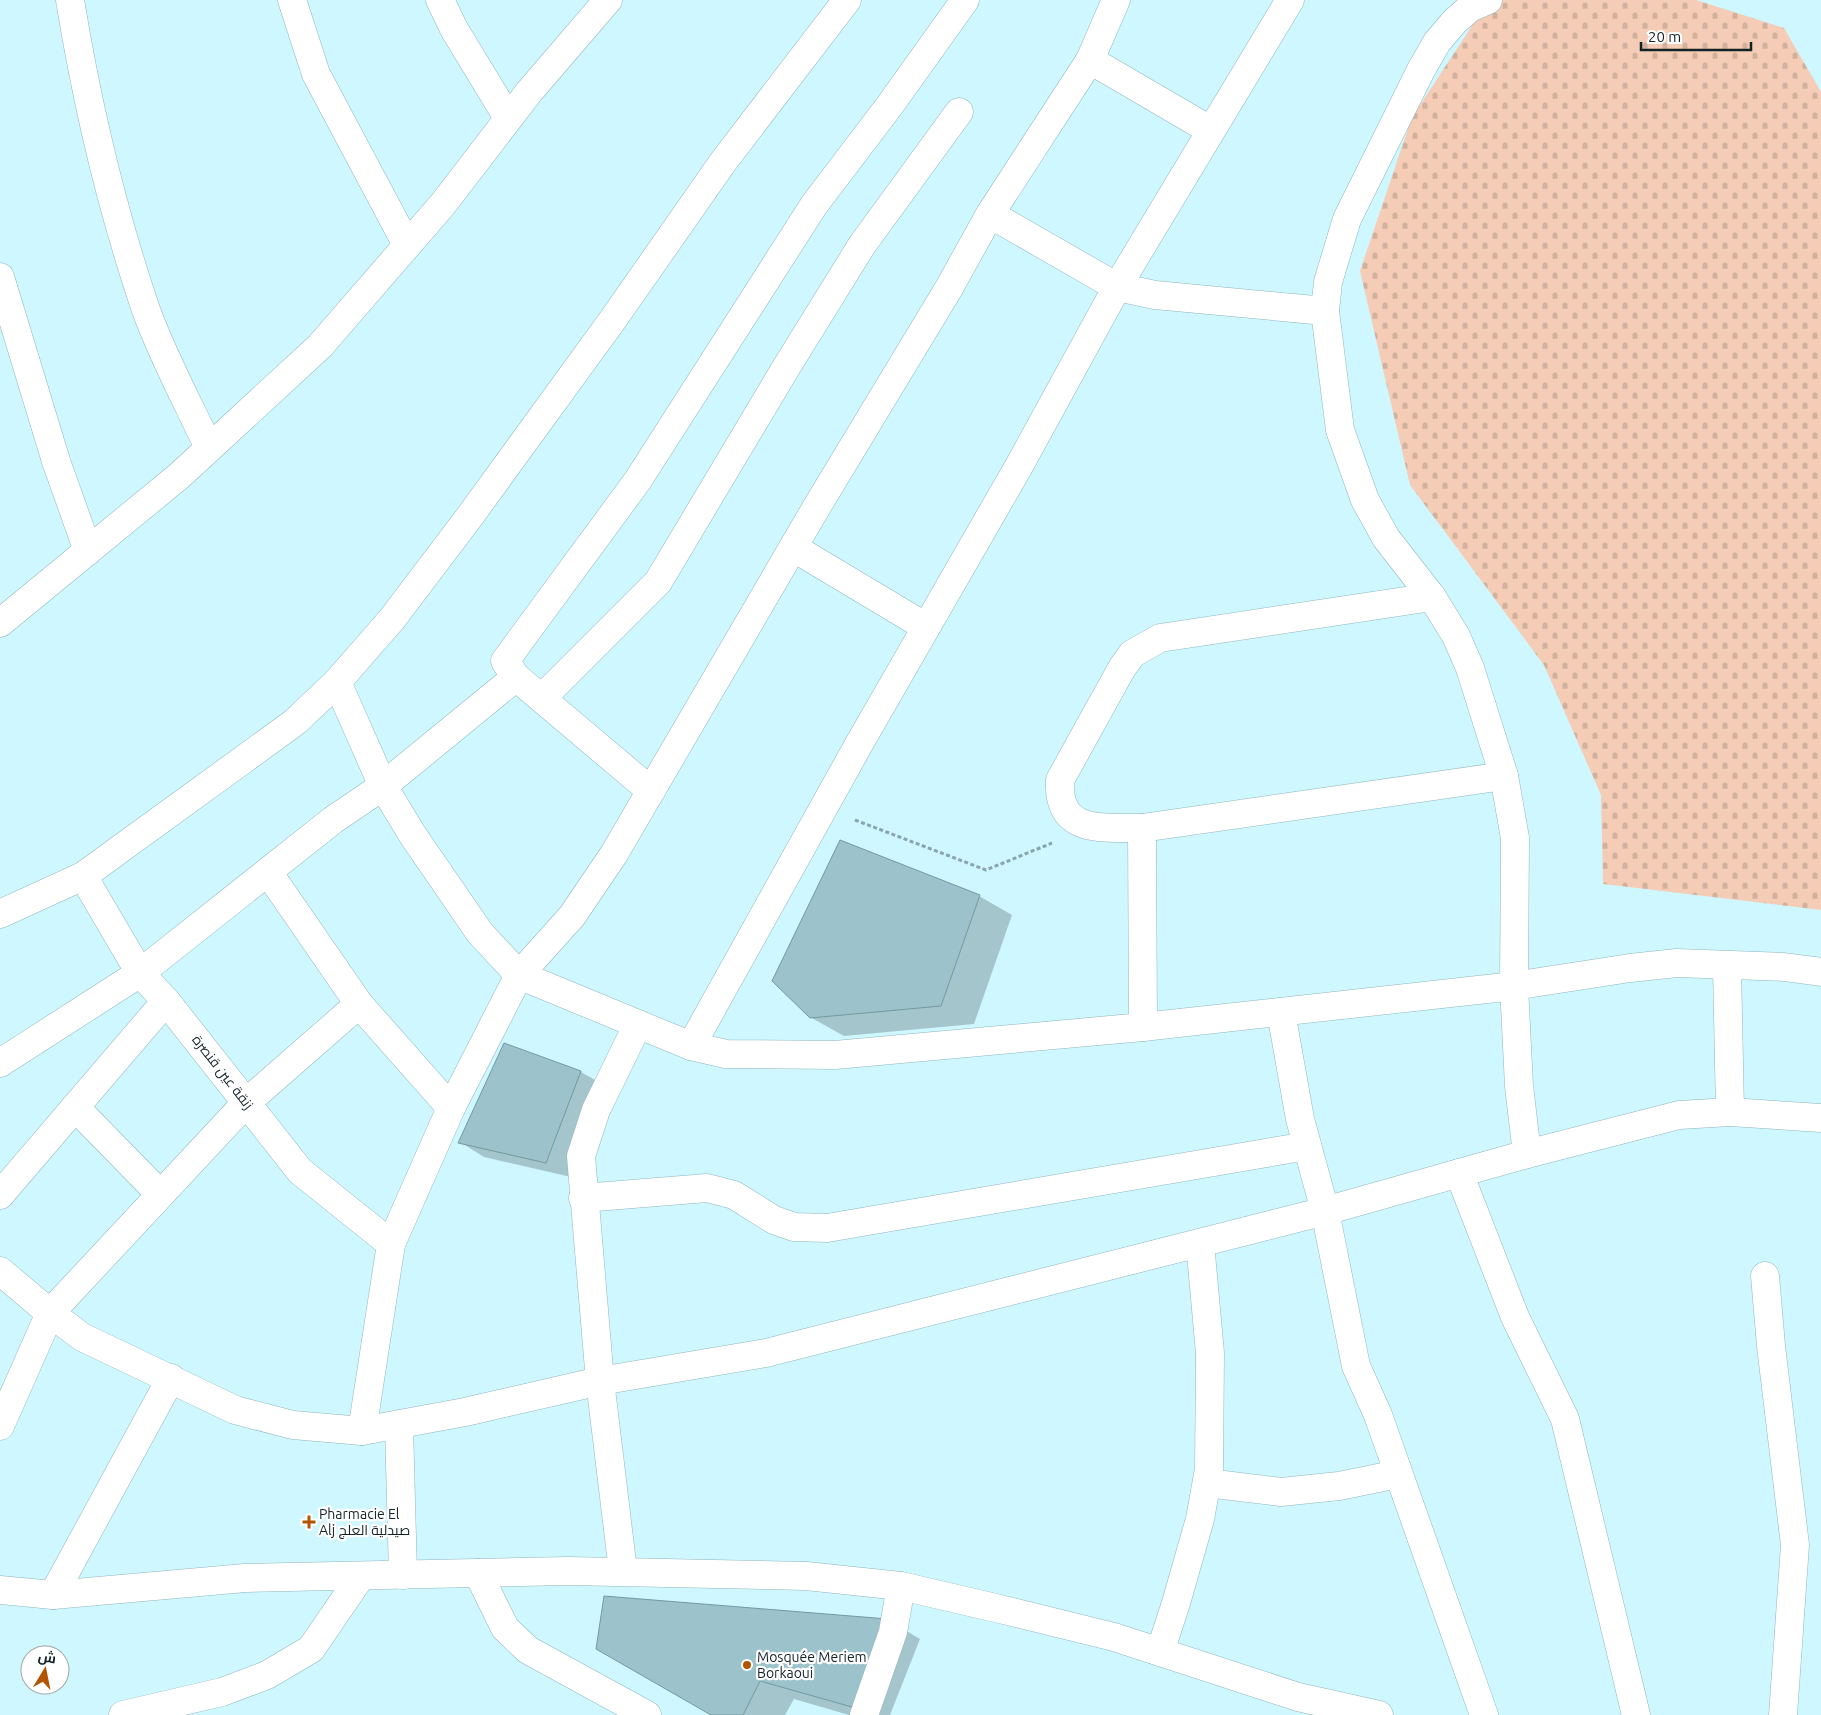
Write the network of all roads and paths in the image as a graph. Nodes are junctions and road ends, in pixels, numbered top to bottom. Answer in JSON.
{"nodes":[{"id":1,"x":70,"y":0,"type":"edge"},
{"id":2,"x":292,"y":0,"type":"edge"},
{"id":3,"x":440,"y":0,"type":"edge"},
{"id":4,"x":608,"y":0,"type":"edge"},
{"id":5,"x":847,"y":0,"type":"edge"},
{"id":6,"x":965,"y":0,"type":"edge"},
{"id":7,"x":1116,"y":0,"type":"edge"},
{"id":8,"x":1290,"y":0,"type":"edge"},
{"id":9,"x":1488,"y":0,"type":"edge"},
{"id":10,"x":1090,"y":60,"type":"junction"},
{"id":11,"x":959,"y":112,"type":"dead end"},
{"id":12,"x":508,"y":118,"type":"junction"},
{"id":13,"x":1210,"y":130,"type":"junction"},
{"id":14,"x":990,"y":214,"type":"junction"},
{"id":15,"x":407,"y":245,"type":"junction"},
{"id":16,"x":0,"y":277,"type":"edge"},
{"id":17,"x":1117,"y":287,"type":"junction"},
{"id":18,"x":1325,"y":311,"type":"junction"},
{"id":19,"x":209,"y":448,"type":"junction"},
{"id":20,"x":794,"y":548,"type":"junction"},
{"id":21,"x":88,"y":551,"type":"junction"},
{"id":22,"x":1432,"y":597,"type":"junction"},
{"id":23,"x":0,"y":623,"type":"edge"},
{"id":24,"x":926,"y":627,"type":"junction"},
{"id":25,"x":516,"y":676,"type":"junction"},
{"id":26,"x":337,"y":682,"type":"junction"},
{"id":27,"x":542,"y":698,"type":"junction"},
{"id":28,"x":1504,"y":776,"type":"junction"},
{"id":29,"x":383,"y":786,"type":"junction"},
{"id":30,"x":651,"y":791,"type":"junction"},
{"id":31,"x":824,"y":808,"type":"junction"},
{"id":32,"x":1092,"y":826,"type":"junction"},
{"id":33,"x":1142,"y":828,"type":"junction"},
{"id":34,"x":268,"y":872,"type":"junction"},
{"id":35,"x":83,"y":876,"type":"junction"},
{"id":36,"x":0,"y":914,"type":"edge"},
{"id":37,"x":1727,"y":966,"type":"junction"},
{"id":38,"x":140,"y":972,"type":"junction"},
{"id":39,"x":1821,"y":972,"type":"edge"},
{"id":40,"x":519,"y":975,"type":"junction"},
{"id":41,"x":1514,"y":986,"type":"junction"},
{"id":42,"x":166,"y":1001,"type":"junction"},
{"id":43,"x":360,"y":1004,"type":"junction"},
{"id":44,"x":1281,"y":1012,"type":"junction"},
{"id":45,"x":638,"y":1024,"type":"junction"},
{"id":46,"x":1143,"y":1027,"type":"junction"},
{"id":47,"x":691,"y":1046,"type":"junction"},
{"id":48,"x":0,"y":1063,"type":"edge"},
{"id":49,"x":247,"y":1102,"type":"junction"},
{"id":50,"x":75,"y":1107,"type":"junction"},
{"id":51,"x":451,"y":1108,"type":"junction"},
{"id":52,"x":1730,"y":1112,"type":"junction"},
{"id":53,"x":1821,"y":1118,"type":"edge"},
{"id":54,"x":1307,"y":1146,"type":"junction"},
{"id":55,"x":1528,"y":1154,"type":"junction"},
{"id":56,"x":1459,"y":1173,"type":"junction"},
{"id":57,"x":160,"y":1194,"type":"junction"},
{"id":58,"x":0,"y":1195,"type":"edge"},
{"id":59,"x":583,"y":1198,"type":"junction"},
{"id":60,"x":1325,"y":1211,"type":"junction"},
{"id":61,"x":1200,"y":1243,"type":"junction"},
{"id":62,"x":392,"y":1244,"type":"junction"},
{"id":63,"x":0,"y":1271,"type":"edge"},
{"id":64,"x":1765,"y":1276,"type":"dead end"},
{"id":65,"x":50,"y":1313,"type":"junction"},
{"id":66,"x":171,"y":1378,"type":"junction"},
{"id":67,"x":600,"y":1381,"type":"junction"},
{"id":68,"x":0,"y":1426,"type":"edge"},
{"id":69,"x":399,"y":1426,"type":"junction"},
{"id":70,"x":362,"y":1431,"type":"junction"},
{"id":71,"x":1398,"y":1474,"type":"junction"},
{"id":72,"x":1206,"y":1483,"type":"junction"},
{"id":73,"x":623,"y":1572,"type":"junction"},
{"id":74,"x":478,"y":1573,"type":"junction"},
{"id":75,"x":403,"y":1575,"type":"junction"},
{"id":76,"x":361,"y":1576,"type":"junction"},
{"id":77,"x":902,"y":1586,"type":"junction"},
{"id":78,"x":0,"y":1590,"type":"edge"},
{"id":79,"x":53,"y":1595,"type":"junction"},
{"id":80,"x":1160,"y":1652,"type":"junction"},
{"id":81,"x":123,"y":1715,"type":"edge"},
{"id":82,"x":647,"y":1715,"type":"edge"},
{"id":83,"x":864,"y":1715,"type":"edge"},
{"id":84,"x":1379,"y":1715,"type":"edge"},
{"id":85,"x":1484,"y":1715,"type":"edge"},
{"id":86,"x":1636,"y":1715,"type":"edge"},
{"id":87,"x":1783,"y":1715,"type":"edge"}],
"edges":[{"from":1,"to":19,"type":"street"},
{"from":2,"to":15,"type":"street"},
{"from":3,"to":12,"type":"street"},
{"from":4,"to":12,"type":"street"},
{"from":5,"to":26,"type":"street"},
{"from":6,"to":25,"type":"street"},
{"from":7,"to":10,"type":"street"},
{"from":8,"to":13,"type":"street"},
{"from":9,"to":18,"type":"street"},
{"from":10,"to":13,"type":"street"},
{"from":10,"to":14,"type":"street"},
{"from":11,"to":27,"type":"street"},
{"from":12,"to":15,"type":"street"},
{"from":13,"to":17,"type":"street"},
{"from":14,"to":17,"type":"street"},
{"from":14,"to":20,"type":"street"},
{"from":15,"to":19,"type":"street"},
{"from":16,"to":21,"type":"street"},
{"from":17,"to":18,"type":"street"},
{"from":17,"to":24,"type":"street"},
{"from":18,"to":22,"type":"street"},
{"from":19,"to":21,"type":"street"},
{"from":20,"to":24,"type":"street"},
{"from":20,"to":30,"type":"street"},
{"from":21,"to":23,"type":"street"},
{"from":22,"to":28,"type":"street"},
{"from":22,"to":32,"type":"street"},
{"from":24,"to":31,"type":"street"},
{"from":25,"to":27,"type":"street"},
{"from":25,"to":29,"type":"street"},
{"from":26,"to":29,"type":"street"},
{"from":26,"to":35,"type":"street"},
{"from":27,"to":30,"type":"street"},
{"from":28,"to":33,"type":"street"},
{"from":28,"to":41,"type":"street"},
{"from":29,"to":34,"type":"street"},
{"from":29,"to":40,"type":"street"},
{"from":30,"to":40,"type":"street"},
{"from":31,"to":32,"type":"path"},
{"from":31,"to":47,"type":"street"},
{"from":32,"to":33,"type":"street"},
{"from":33,"to":46,"type":"street"},
{"from":34,"to":38,"type":"street"},
{"from":34,"to":43,"type":"street"},
{"from":35,"to":36,"type":"street"},
{"from":35,"to":38,"type":"street","name":"زنقة عين قنصرة"},
{"from":37,"to":39,"type":"street"},
{"from":37,"to":41,"type":"street"},
{"from":37,"to":52,"type":"street"},
{"from":38,"to":42,"type":"street","name":"زنقة عين قنصرة"},
{"from":38,"to":48,"type":"street"},
{"from":40,"to":45,"type":"street"},
{"from":40,"to":51,"type":"street"},
{"from":41,"to":44,"type":"street"},
{"from":41,"to":55,"type":"street"},
{"from":42,"to":49,"type":"street","name":"زنقة عين قنصرة"},
{"from":42,"to":50,"type":"street"},
{"from":43,"to":49,"type":"street"},
{"from":43,"to":51,"type":"street"},
{"from":44,"to":46,"type":"street"},
{"from":44,"to":54,"type":"street"},
{"from":45,"to":47,"type":"street"},
{"from":45,"to":59,"type":"street"},
{"from":46,"to":47,"type":"street"},
{"from":49,"to":57,"type":"street"},
{"from":49,"to":62,"type":"street","name":"زنقة عين قنصرة"},
{"from":50,"to":57,"type":"street"},
{"from":50,"to":58,"type":"street"},
{"from":51,"to":62,"type":"street"},
{"from":52,"to":53,"type":"street"},
{"from":52,"to":55,"type":"street"},
{"from":54,"to":59,"type":"street"},
{"from":54,"to":60,"type":"street"},
{"from":55,"to":56,"type":"street"},
{"from":56,"to":60,"type":"street"},
{"from":56,"to":86,"type":"street"},
{"from":57,"to":65,"type":"street"},
{"from":59,"to":67,"type":"street"},
{"from":60,"to":61,"type":"street"},
{"from":60,"to":71,"type":"street"},
{"from":61,"to":67,"type":"street"},
{"from":61,"to":72,"type":"street"},
{"from":62,"to":70,"type":"street"},
{"from":63,"to":65,"type":"street"},
{"from":64,"to":87,"type":"street"},
{"from":65,"to":66,"type":"street"},
{"from":65,"to":68,"type":"street"},
{"from":66,"to":70,"type":"street"},
{"from":66,"to":79,"type":"street"},
{"from":67,"to":69,"type":"street"},
{"from":67,"to":73,"type":"street"},
{"from":69,"to":70,"type":"street"},
{"from":69,"to":75,"type":"street"},
{"from":71,"to":72,"type":"street"},
{"from":71,"to":85,"type":"street"},
{"from":72,"to":80,"type":"street"},
{"from":73,"to":74,"type":"street"},
{"from":73,"to":77,"type":"street"},
{"from":74,"to":75,"type":"street"},
{"from":74,"to":82,"type":"street"},
{"from":75,"to":76,"type":"street"},
{"from":76,"to":79,"type":"street"},
{"from":76,"to":81,"type":"street"},
{"from":77,"to":80,"type":"street"},
{"from":77,"to":83,"type":"street"},
{"from":78,"to":79,"type":"street"},
{"from":80,"to":84,"type":"street"}]}
